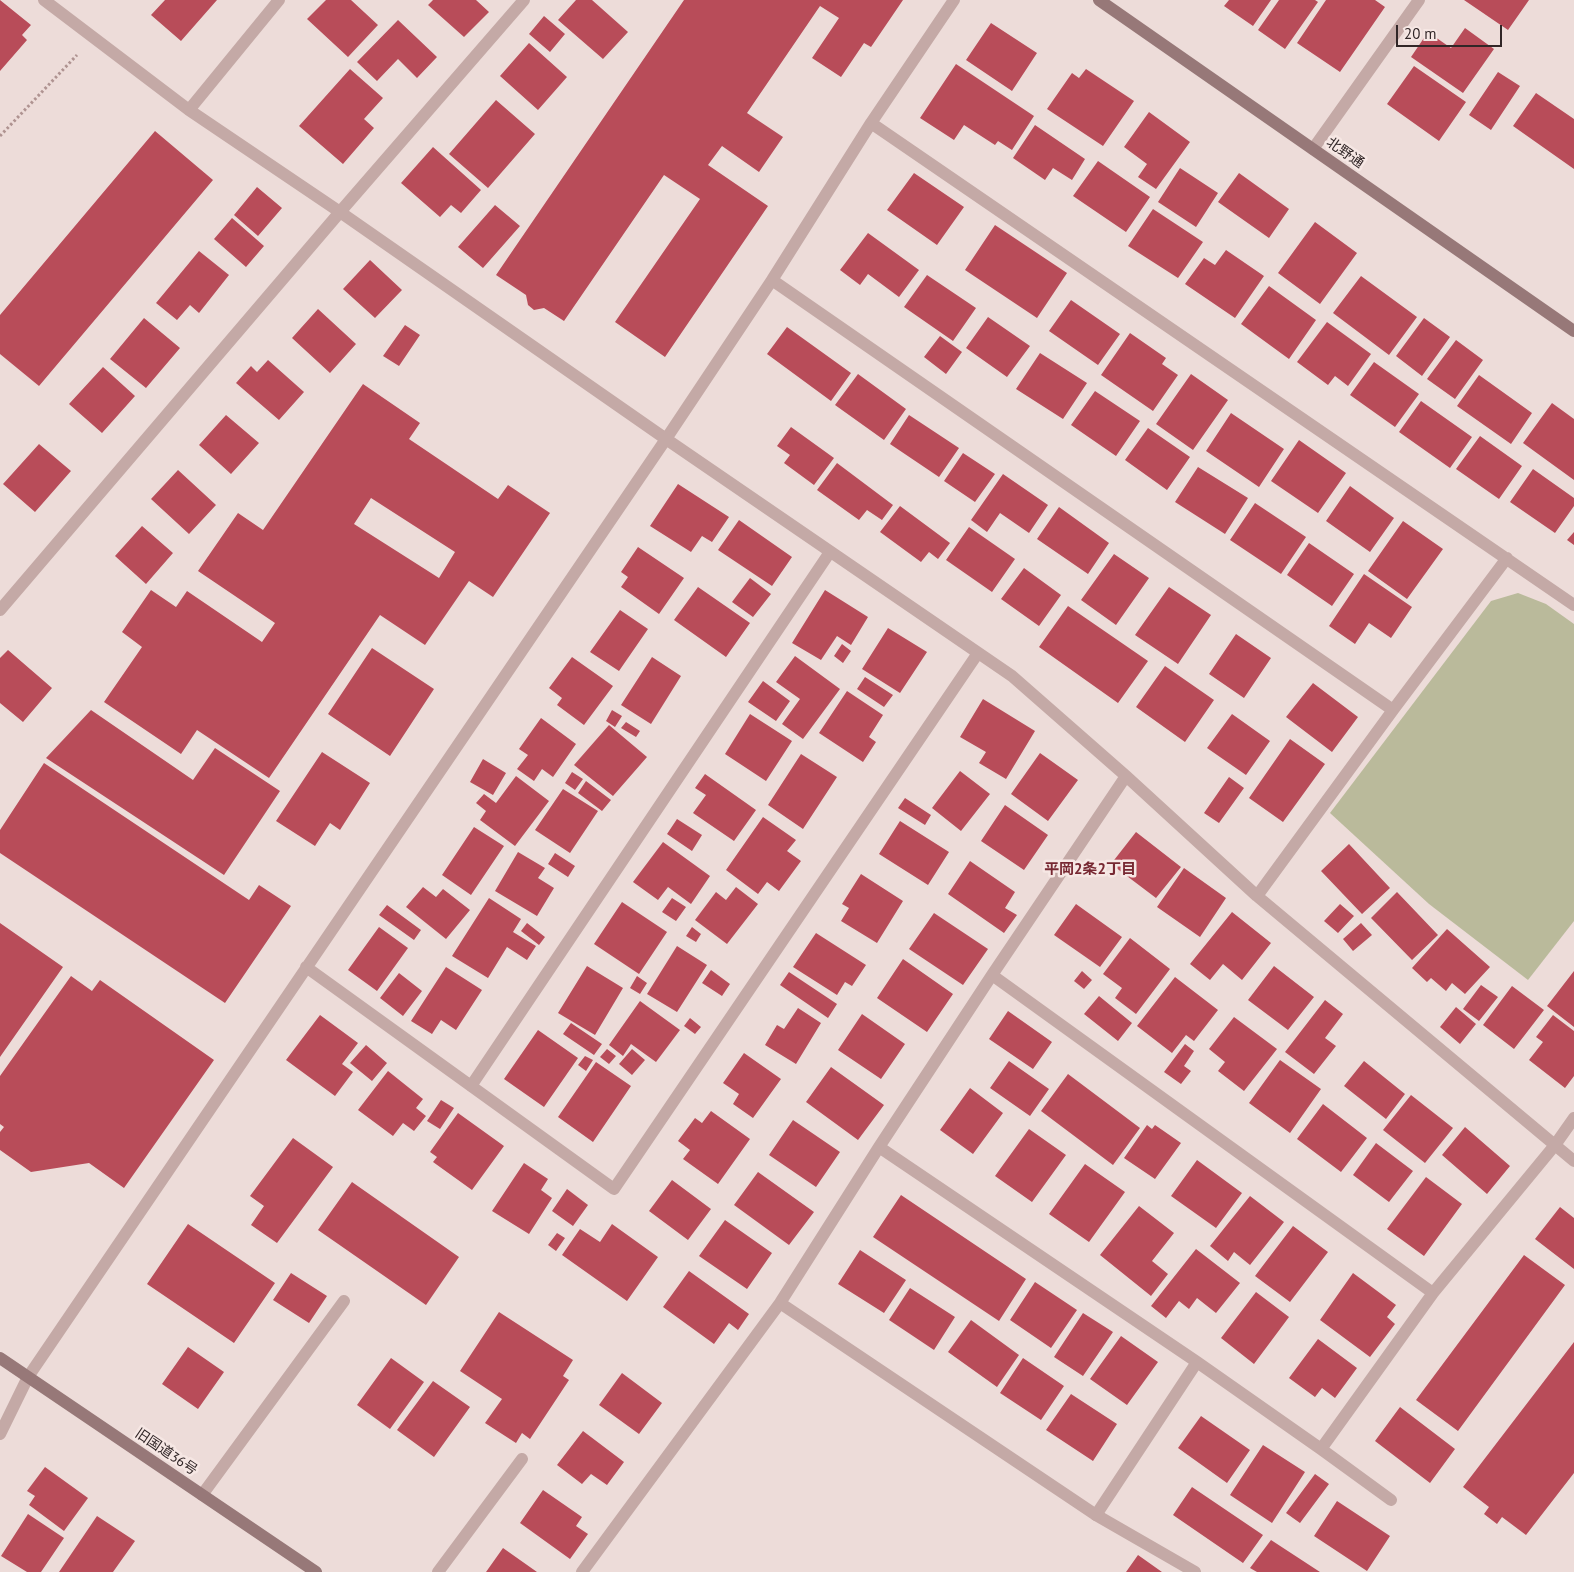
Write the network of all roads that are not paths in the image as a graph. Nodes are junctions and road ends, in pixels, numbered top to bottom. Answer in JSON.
{"nodes":[{"id":1,"x":44,"y":0,"type":"edge"},
{"id":2,"x":279,"y":0,"type":"edge"},
{"id":3,"x":524,"y":0,"type":"edge"},
{"id":4,"x":954,"y":0,"type":"edge"},
{"id":5,"x":1099,"y":0,"type":"edge"},
{"id":6,"x":1419,"y":0,"type":"edge"},
{"id":7,"x":189,"y":110,"type":"junction"},
{"id":8,"x":871,"y":124,"type":"junction"},
{"id":9,"x":1314,"y":149,"type":"junction"},
{"id":10,"x":340,"y":212,"type":"junction"},
{"id":11,"x":772,"y":280,"type":"junction"},
{"id":12,"x":1574,"y":331,"type":"edge"},
{"id":13,"x":666,"y":440,"type":"junction"},
{"id":14,"x":830,"y":552,"type":"junction"},
{"id":15,"x":1507,"y":558,"type":"junction"},
{"id":16,"x":1574,"y":605,"type":"edge"},
{"id":17,"x":0,"y":610,"type":"edge"},
{"id":18,"x":978,"y":653,"type":"junction"},
{"id":19,"x":1393,"y":710,"type":"junction"},
{"id":20,"x":1126,"y":776,"type":"junction"},
{"id":21,"x":1257,"y":896,"type":"junction"},
{"id":22,"x":306,"y":967,"type":"junction"},
{"id":23,"x":992,"y":975,"type":"junction"},
{"id":24,"x":471,"y":1086,"type":"junction"},
{"id":25,"x":1574,"y":1118,"type":"edge"},
{"id":26,"x":1555,"y":1146,"type":"junction"},
{"id":27,"x":879,"y":1147,"type":"junction"},
{"id":28,"x":1574,"y":1161,"type":"edge"},
{"id":29,"x":1433,"y":1293,"type":"junction"},
{"id":30,"x":344,"y":1301,"type":"dead end"},
{"id":31,"x":780,"y":1303,"type":"junction"},
{"id":32,"x":0,"y":1358,"type":"edge"},
{"id":33,"x":1197,"y":1362,"type":"junction"},
{"id":34,"x":28,"y":1377,"type":"junction"},
{"id":35,"x":0,"y":1434,"type":"edge"},
{"id":36,"x":1321,"y":1449,"type":"junction"},
{"id":37,"x":522,"y":1460,"type":"dead end"},
{"id":38,"x":202,"y":1495,"type":"junction"},
{"id":39,"x":1391,"y":1500,"type":"dead end"},
{"id":40,"x":1096,"y":1515,"type":"junction"},
{"id":41,"x":316,"y":1572,"type":"edge"},
{"id":42,"x":438,"y":1572,"type":"edge"},
{"id":43,"x":582,"y":1572,"type":"edge"},
{"id":44,"x":1195,"y":1572,"type":"edge"}],
"edges":[{"from":1,"to":7,"type":"street"},
{"from":2,"to":7,"type":"street"},
{"from":3,"to":10,"type":"street"},
{"from":4,"to":8,"type":"street"},
{"from":5,"to":9,"type":"street","name":"北野通"},
{"from":6,"to":9,"type":"street"},
{"from":7,"to":10,"type":"street"},
{"from":8,"to":11,"type":"street"},
{"from":8,"to":15,"type":"street"},
{"from":9,"to":12,"type":"street","name":"北野通"},
{"from":10,"to":13,"type":"street"},
{"from":10,"to":17,"type":"street"},
{"from":11,"to":13,"type":"street"},
{"from":11,"to":19,"type":"street"},
{"from":13,"to":14,"type":"street"},
{"from":13,"to":22,"type":"street"},
{"from":14,"to":18,"type":"street"},
{"from":14,"to":24,"type":"street"},
{"from":15,"to":16,"type":"street"},
{"from":15,"to":19,"type":"street"},
{"from":18,"to":20,"type":"street"},
{"from":18,"to":24,"type":"street"},
{"from":19,"to":21,"type":"street"},
{"from":20,"to":21,"type":"street"},
{"from":20,"to":23,"type":"street"},
{"from":21,"to":26,"type":"street"},
{"from":22,"to":24,"type":"street"},
{"from":22,"to":34,"type":"street"},
{"from":23,"to":27,"type":"street"},
{"from":23,"to":29,"type":"street"},
{"from":25,"to":26,"type":"street"},
{"from":26,"to":28,"type":"street"},
{"from":26,"to":29,"type":"street"},
{"from":27,"to":31,"type":"street"},
{"from":27,"to":33,"type":"street"},
{"from":29,"to":36,"type":"street"},
{"from":30,"to":38,"type":"street"},
{"from":31,"to":40,"type":"street"},
{"from":31,"to":43,"type":"street"},
{"from":32,"to":34,"type":"street","name":"旧国道36号"},
{"from":33,"to":36,"type":"street"},
{"from":33,"to":40,"type":"street"},
{"from":34,"to":35,"type":"street"},
{"from":34,"to":38,"type":"street","name":"旧国道36号"},
{"from":36,"to":39,"type":"street"},
{"from":37,"to":42,"type":"street"},
{"from":38,"to":41,"type":"street","name":"旧国道36号"},
{"from":40,"to":44,"type":"street"}]}
